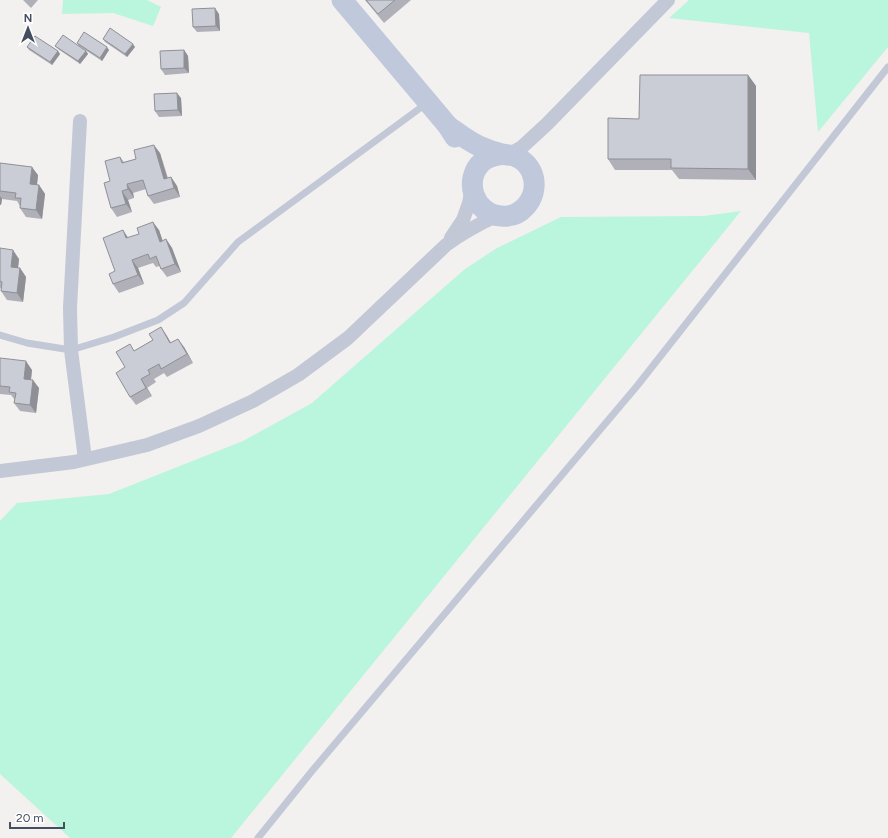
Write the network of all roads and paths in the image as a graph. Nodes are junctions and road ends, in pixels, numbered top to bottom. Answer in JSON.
{"nodes":[{"id":1,"x":342,"y":0,"type":"edge"},
{"id":2,"x":668,"y":0,"type":"edge"},
{"id":3,"x":888,"y":67,"type":"edge"},
{"id":4,"x":428,"y":103,"type":"junction"},
{"id":5,"x":80,"y":121,"type":"dead end"},
{"id":6,"x":547,"y":124,"type":"junction"},
{"id":7,"x":448,"y":126,"type":"junction"},
{"id":8,"x":506,"y":155,"type":"junction"},
{"id":9,"x":530,"y":169,"type":"junction"},
{"id":10,"x":473,"y":181,"type":"junction"},
{"id":11,"x":496,"y":216,"type":"junction"},
{"id":12,"x":446,"y":245,"type":"junction"},
{"id":13,"x":0,"y":335,"type":"edge"},
{"id":14,"x":71,"y":350,"type":"junction"},
{"id":15,"x":86,"y":459,"type":"junction"},
{"id":16,"x":0,"y":471,"type":"edge"},
{"id":17,"x":258,"y":838,"type":"edge"}],
"edges":[{"from":1,"to":4,"type":"street"},
{"from":2,"to":6,"type":"street"},
{"from":3,"to":17,"type":"lane"},
{"from":4,"to":7,"type":"street"},
{"from":4,"to":14,"type":"lane"},
{"from":5,"to":14,"type":"street"},
{"from":6,"to":8,"type":"street"},
{"from":6,"to":9,"type":"street"},
{"from":7,"to":8,"type":"street"},
{"from":7,"to":10,"type":"street"},
{"from":8,"to":9,"type":"street"},
{"from":8,"to":10,"type":"street"},
{"from":9,"to":11,"type":"street"},
{"from":10,"to":11,"type":"street"},
{"from":10,"to":12,"type":"street"},
{"from":11,"to":12,"type":"street"},
{"from":12,"to":15,"type":"street"},
{"from":13,"to":14,"type":"lane"},
{"from":14,"to":15,"type":"street"},
{"from":15,"to":16,"type":"street"}]}
